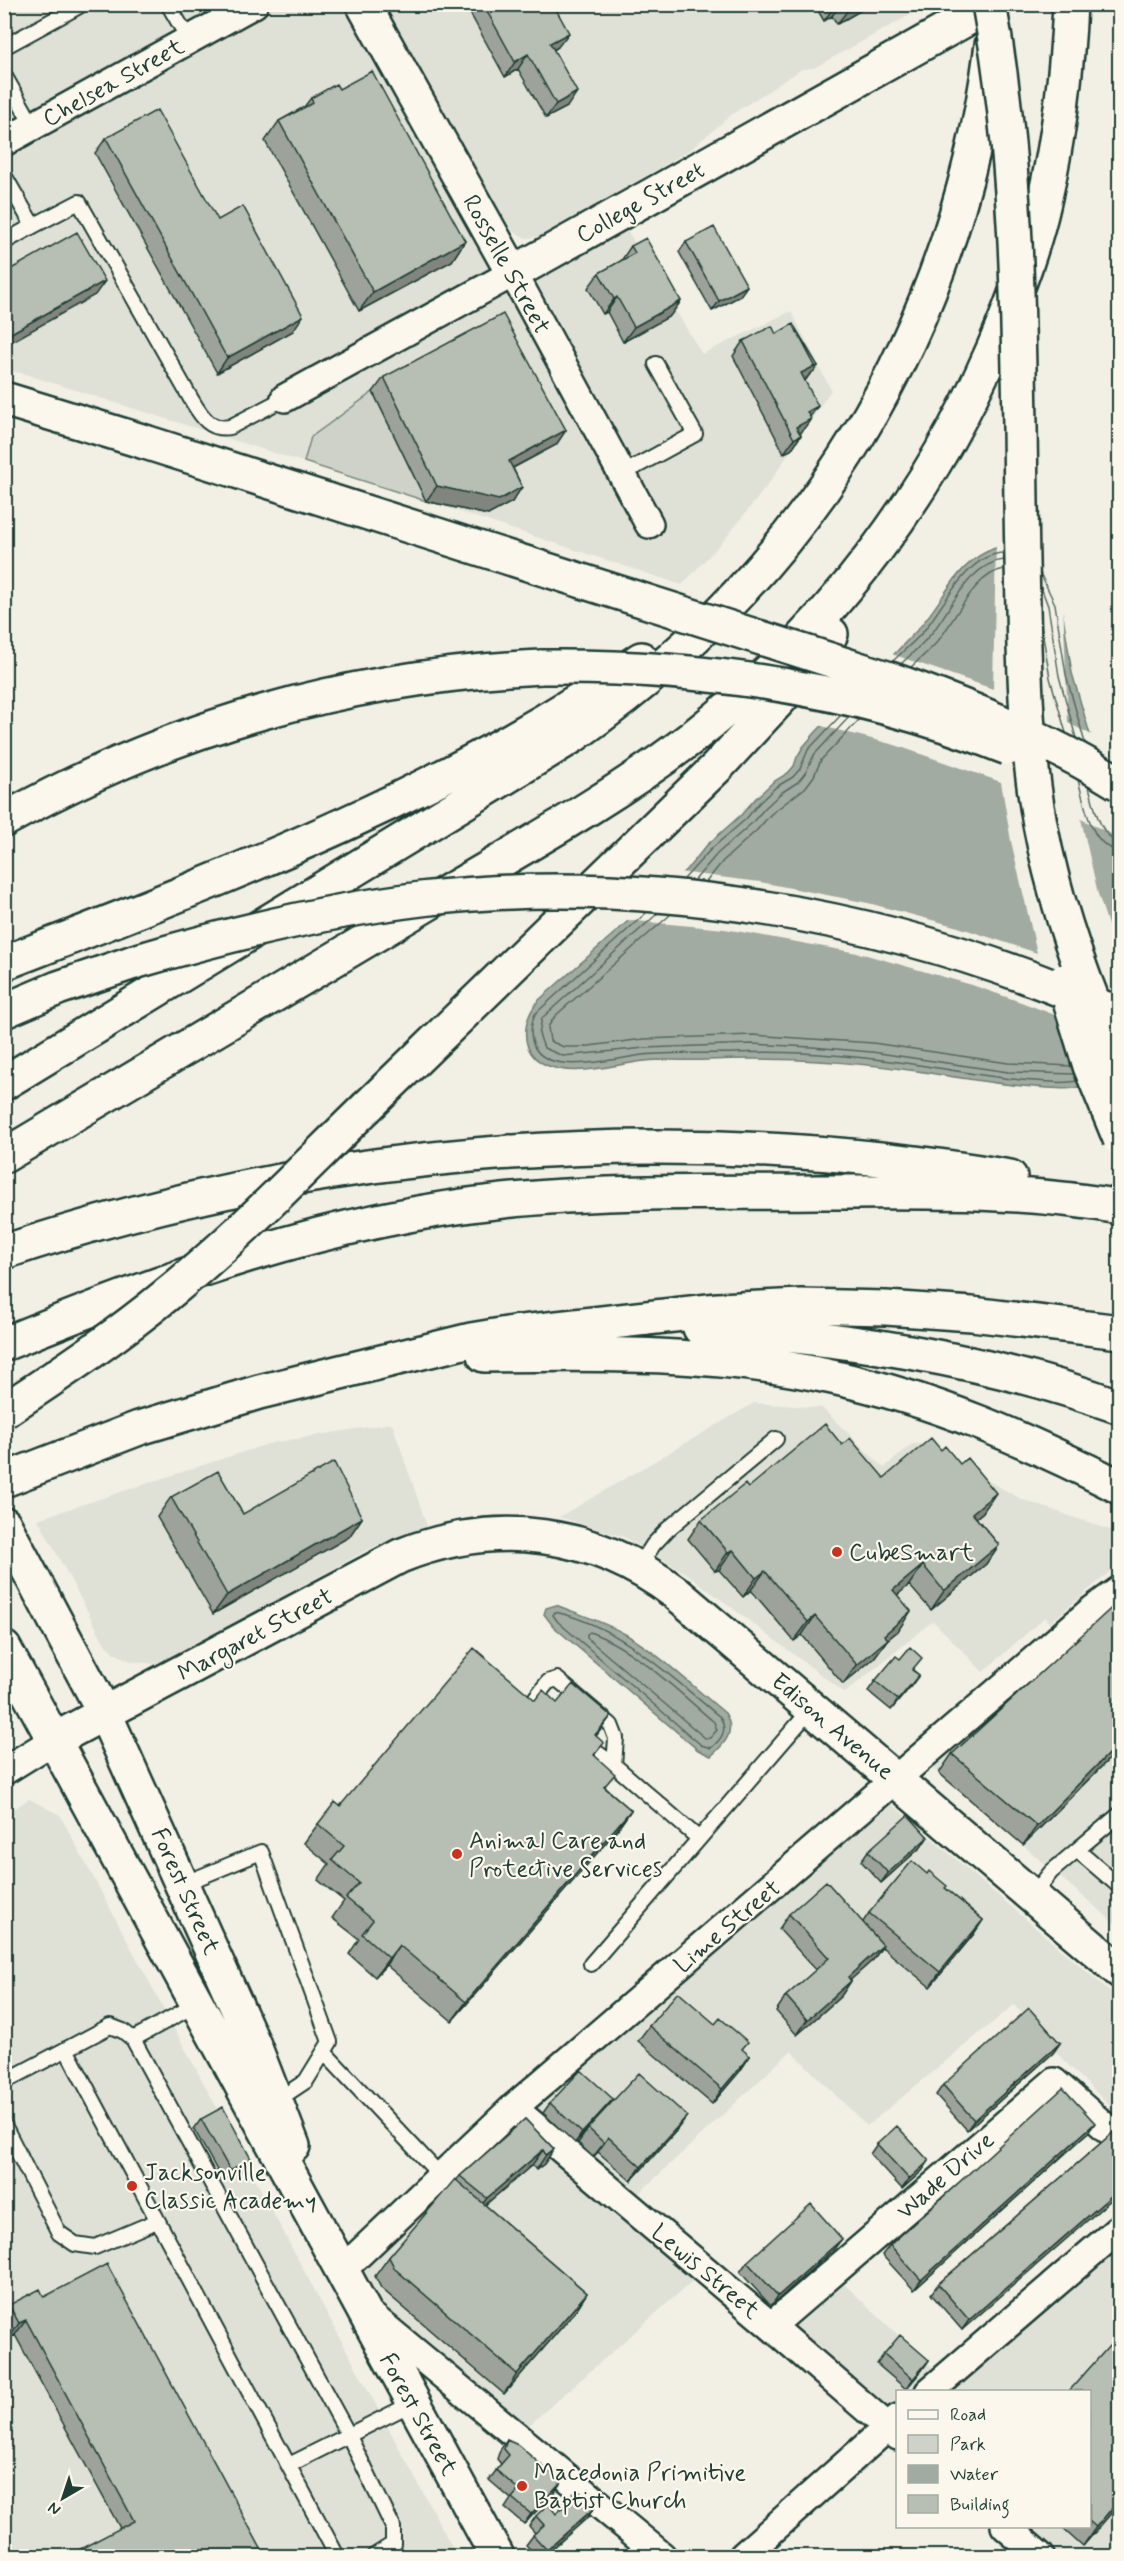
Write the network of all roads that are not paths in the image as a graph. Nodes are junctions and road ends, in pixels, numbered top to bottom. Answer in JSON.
{"nodes":[{"id":1,"x":168,"y":4,"type":"edge"},
{"id":2,"x":254,"y":4,"type":"edge"},
{"id":3,"x":363,"y":4,"type":"edge"},
{"id":4,"x":993,"y":4,"type":"edge"},
{"id":5,"x":79,"y":5,"type":"edge"},
{"id":6,"x":1070,"y":15,"type":"edge"},
{"id":7,"x":189,"y":40,"type":"junction"},
{"id":8,"x":4,"y":47,"type":"edge"},
{"id":9,"x":4,"y":75,"type":"edge"},
{"id":10,"x":33,"y":126,"type":"junction"},
{"id":11,"x":4,"y":142,"type":"edge"},
{"id":12,"x":4,"y":175,"type":"edge"},
{"id":13,"x":33,"y":226,"type":"junction"},
{"id":14,"x":4,"y":242,"type":"edge"},
{"id":15,"x":513,"y":273,"type":"junction"},
{"id":16,"x":656,"y":364,"type":"dead end"},
{"id":17,"x":285,"y":398,"type":"joint"},
{"id":18,"x":4,"y":399,"type":"edge"},
{"id":19,"x":622,"y":474,"type":"junction"},
{"id":20,"x":921,"y":487,"type":"junction"},
{"id":21,"x":649,"y":524,"type":"dead end"},
{"id":22,"x":776,"y":552,"type":"junction"},
{"id":23,"x":1119,"y":784,"type":"edge"},
{"id":24,"x":1119,"y":797,"type":"edge"},
{"id":25,"x":4,"y":820,"type":"edge"},
{"id":26,"x":1040,"y":825,"type":"junction"},
{"id":27,"x":4,"y":963,"type":"edge"},
{"id":28,"x":4,"y":1011,"type":"edge"},
{"id":29,"x":1119,"y":1015,"type":"edge"},
{"id":30,"x":1119,"y":1065,"type":"edge"},
{"id":31,"x":4,"y":1083,"type":"edge"},
{"id":32,"x":1119,"y":1139,"type":"edge"},
{"id":33,"x":4,"y":1156,"type":"edge"},
{"id":34,"x":1119,"y":1201,"type":"edge"},
{"id":35,"x":1119,"y":1207,"type":"edge"},
{"id":36,"x":4,"y":1252,"type":"edge"},
{"id":37,"x":591,"y":1323,"type":"junction"},
{"id":38,"x":1119,"y":1332,"type":"edge"},
{"id":39,"x":4,"y":1344,"type":"edge"},
{"id":40,"x":342,"y":1371,"type":"junction"},
{"id":41,"x":1119,"y":1407,"type":"edge"},
{"id":42,"x":4,"y":1411,"type":"edge"},
{"id":43,"x":776,"y":1439,"type":"dead end"},
{"id":44,"x":4,"y":1480,"type":"edge"},
{"id":45,"x":1119,"y":1487,"type":"edge"},
{"id":46,"x":4,"y":1524,"type":"edge"},
{"id":47,"x":518,"y":1534,"type":"joint"},
{"id":48,"x":638,"y":1568,"type":"junction"},
{"id":49,"x":1112,"y":1599,"type":"edge"},
{"id":50,"x":4,"y":1648,"type":"edge"},
{"id":51,"x":812,"y":1708,"type":"junction"},
{"id":52,"x":105,"y":1714,"type":"junction"},
{"id":53,"x":551,"y":1715,"type":"edge"},
{"id":54,"x":54,"y":1740,"type":"junction"},
{"id":55,"x":588,"y":1746,"type":"edge"},
{"id":56,"x":614,"y":1764,"type":"junction"},
{"id":57,"x":4,"y":1771,"type":"edge"},
{"id":58,"x":896,"y":1780,"type":"junction"},
{"id":59,"x":1119,"y":1814,"type":"edge"},
{"id":60,"x":698,"y":1838,"type":"junction"},
{"id":61,"x":1077,"y":1850,"type":"junction"},
{"id":62,"x":183,"y":1884,"type":"junction"},
{"id":63,"x":1119,"y":1887,"type":"edge"},
{"id":64,"x":1032,"y":1896,"type":"junction"},
{"id":65,"x":591,"y":1964,"type":"dead end"},
{"id":66,"x":1119,"y":1971,"type":"edge"},
{"id":67,"x":197,"y":2004,"type":"junction"},
{"id":68,"x":133,"y":2039,"type":"junction"},
{"id":69,"x":66,"y":2049,"type":"junction"},
{"id":70,"x":324,"y":2052,"type":"junction"},
{"id":71,"x":4,"y":2082,"type":"edge"},
{"id":72,"x":276,"y":2101,"type":"junction"},
{"id":73,"x":513,"y":2108,"type":"junction"},
{"id":74,"x":4,"y":2125,"type":"edge"},
{"id":75,"x":1119,"y":2140,"type":"edge"},
{"id":76,"x":441,"y":2176,"type":"junction"},
{"id":77,"x":157,"y":2221,"type":"junction"},
{"id":78,"x":1119,"y":2228,"type":"edge"},
{"id":79,"x":341,"y":2271,"type":"junction"},
{"id":80,"x":360,"y":2307,"type":"junction"},
{"id":81,"x":771,"y":2326,"type":"junction"},
{"id":82,"x":930,"y":2390,"type":"edge"},
{"id":83,"x":413,"y":2403,"type":"junction"},
{"id":84,"x":894,"y":2427,"type":"edge"},
{"id":85,"x":348,"y":2434,"type":"junction"},
{"id":86,"x":289,"y":2465,"type":"junction"},
{"id":87,"x":1007,"y":2528,"type":"edge"},
{"id":88,"x":337,"y":2556,"type":"edge"},
{"id":89,"x":374,"y":2556,"type":"edge"},
{"id":90,"x":497,"y":2556,"type":"edge"},
{"id":91,"x":662,"y":2556,"type":"edge"},
{"id":92,"x":743,"y":2556,"type":"edge"},
{"id":93,"x":1040,"y":2556,"type":"edge"}],
"edges":[{"from":1,"to":7,"type":"lane"},
{"from":2,"to":7,"type":"street","name":"Chelsea Street"},
{"from":3,"to":15,"type":"main road","name":"Rosselle Street"},
{"from":4,"to":15,"type":"main road","name":"College Street"},
{"from":4,"to":22,"type":"main road","bridge":true},
{"from":4,"to":26,"type":"main road","bridge":true},
{"from":5,"to":8,"type":"lane"},
{"from":6,"to":20,"type":"main road"},
{"from":7,"to":10,"type":"street","name":"Chelsea Street"},
{"from":9,"to":10,"type":"lane"},
{"from":10,"to":11,"type":"street","name":"Chelsea Street"},
{"from":12,"to":13,"type":"lane"},
{"from":13,"to":14,"type":"lane"},
{"from":13,"to":17,"type":"lane"},
{"from":15,"to":17,"type":"street","name":"College Street"},
{"from":15,"to":19,"type":"street","name":"Rosselle Street"},
{"from":16,"to":19,"type":"lane"},
{"from":18,"to":23,"type":"main road","bridge":true},
{"from":19,"to":21,"type":"street","name":"Rosselle Street"},
{"from":20,"to":33,"type":"main road"},
{"from":20,"to":42,"type":"main road","bridge":true},
{"from":22,"to":27,"type":"main road"},
{"from":22,"to":31,"type":"main road"},
{"from":24,"to":25,"type":"main road","bridge":true},
{"from":26,"to":30,"type":"main road","bridge":true},
{"from":26,"to":32,"type":"main road","bridge":true},
{"from":28,"to":29,"type":"main road","bridge":true},
{"from":34,"to":36,"type":"main road"},
{"from":35,"to":39,"type":"main road"},
{"from":37,"to":38,"type":"main road"},
{"from":37,"to":40,"type":"main road"},
{"from":37,"to":41,"type":"main road"},
{"from":40,"to":44,"type":"main road"},
{"from":40,"to":45,"type":"main road"},
{"from":43,"to":48,"type":"lane"},
{"from":46,"to":52,"type":"main road","name":"Forest Street"},
{"from":47,"to":48,"type":"main road","name":"Edison Avenue"},
{"from":47,"to":52,"type":"main road","name":"Margaret Street"},
{"from":48,"to":51,"type":"main road","name":"Edison Avenue"},
{"from":49,"to":58,"type":"street","name":"Lime Street"},
{"from":50,"to":54,"type":"main road","name":"Forest Street"},
{"from":51,"to":58,"type":"main road","name":"Edison Avenue"},
{"from":51,"to":60,"type":"lane"},
{"from":52,"to":54,"type":"main road","name":"Margaret Street"},
{"from":52,"to":62,"type":"main road","name":"Forest Street"},
{"from":53,"to":56,"type":"lane"},
{"from":54,"to":57,"type":"street","name":"Margaret Street"},
{"from":54,"to":67,"type":"main road","name":"Forest Street"},
{"from":55,"to":56,"type":"lane"},
{"from":56,"to":60,"type":"lane"},
{"from":58,"to":64,"type":"main road","name":"Edison Avenue"},
{"from":58,"to":73,"type":"street","name":"Lime Street"},
{"from":59,"to":61,"type":"lane"},
{"from":60,"to":65,"type":"lane"},
{"from":61,"to":63,"type":"lane"},
{"from":61,"to":64,"type":"lane"},
{"from":62,"to":70,"type":"lane"},
{"from":62,"to":72,"type":"main road","name":"Forest Street"},
{"from":64,"to":66,"type":"main road","name":"Edison Avenue"},
{"from":67,"to":68,"type":"lane"},
{"from":67,"to":79,"type":"main road","name":"Forest Street"},
{"from":68,"to":69,"type":"lane"},
{"from":68,"to":85,"type":"lane"},
{"from":69,"to":71,"type":"lane"},
{"from":69,"to":77,"type":"lane"},
{"from":70,"to":72,"type":"lane"},
{"from":70,"to":76,"type":"lane"},
{"from":72,"to":79,"type":"main road","name":"Forest Street"},
{"from":73,"to":76,"type":"street","name":"Lime Street"},
{"from":73,"to":81,"type":"street","name":"Lewis Street"},
{"from":74,"to":77,"type":"lane"},
{"from":75,"to":81,"type":"street","name":"Wade Drive"},
{"from":76,"to":79,"type":"street","name":"Lime Street"},
{"from":77,"to":86,"type":"lane"},
{"from":78,"to":82,"type":"street"},
{"from":79,"to":80,"type":"main road","name":"Forest Street"},
{"from":80,"to":83,"type":"main road","name":"Forest Street"},
{"from":80,"to":91,"type":"street"},
{"from":81,"to":84,"type":"street","name":"Lewis Street"},
{"from":83,"to":85,"type":"lane"},
{"from":83,"to":90,"type":"main road","name":"Forest Street"},
{"from":84,"to":92,"type":"street"},
{"from":85,"to":86,"type":"lane"},
{"from":85,"to":89,"type":"lane"},
{"from":86,"to":88,"type":"lane"},
{"from":87,"to":93,"type":"street"}]}
